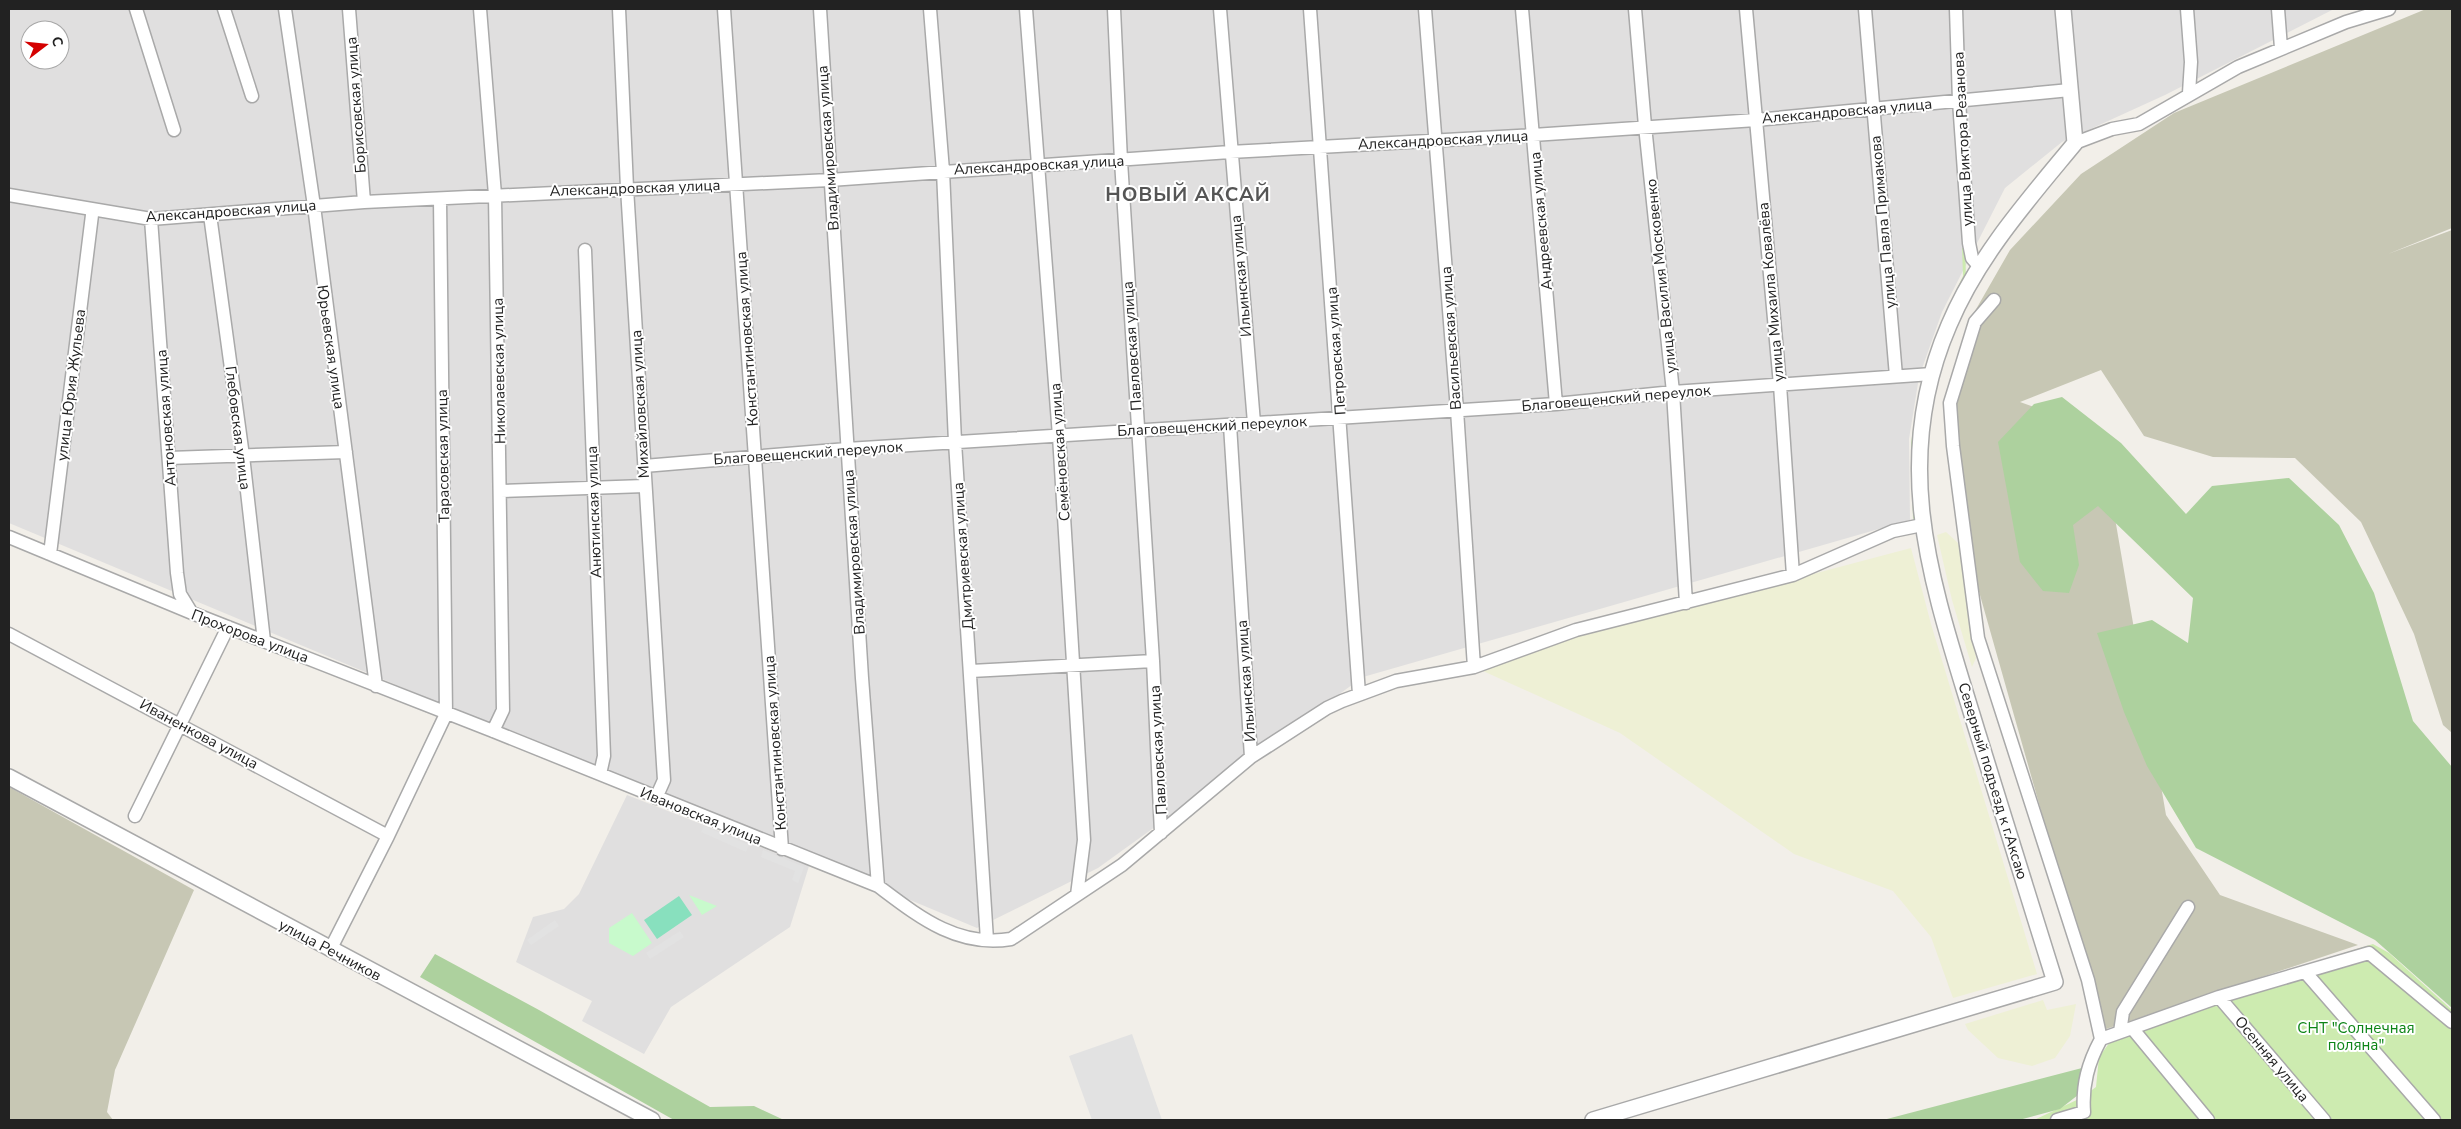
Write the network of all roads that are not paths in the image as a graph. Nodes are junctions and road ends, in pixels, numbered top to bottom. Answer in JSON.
{"nodes":[{"id":1,"x":136,"y":9,"type":"edge"},
{"id":2,"x":224,"y":9,"type":"edge"},
{"id":3,"x":285,"y":9,"type":"edge"},
{"id":4,"x":349,"y":9,"type":"edge"},
{"id":5,"x":480,"y":9,"type":"edge"},
{"id":6,"x":619,"y":9,"type":"edge"},
{"id":7,"x":724,"y":9,"type":"edge"},
{"id":8,"x":820,"y":9,"type":"edge"},
{"id":9,"x":930,"y":9,"type":"edge"},
{"id":10,"x":1026,"y":9,"type":"edge"},
{"id":11,"x":1114,"y":9,"type":"edge"},
{"id":12,"x":1220,"y":9,"type":"edge"},
{"id":13,"x":1310,"y":9,"type":"edge"},
{"id":14,"x":1425,"y":9,"type":"edge"},
{"id":15,"x":1522,"y":9,"type":"edge"},
{"id":16,"x":1636,"y":9,"type":"edge"},
{"id":17,"x":1746,"y":9,"type":"edge"},
{"id":18,"x":1865,"y":9,"type":"edge"},
{"id":19,"x":1956,"y":9,"type":"edge"},
{"id":20,"x":2063,"y":9,"type":"edge"},
{"id":21,"x":2187,"y":9,"type":"edge"},
{"id":22,"x":2278,"y":9,"type":"edge"},
{"id":23,"x":2389,"y":9,"type":"edge"},
{"id":24,"x":2281,"y":48,"type":"junction"},
{"id":25,"x":2070,"y":90,"type":"junction"},
{"id":26,"x":2189,"y":93,"type":"junction"},
{"id":27,"x":252,"y":96,"type":"dead end"},
{"id":28,"x":1959,"y":101,"type":"junction"},
{"id":29,"x":1873,"y":108,"type":"junction"},
{"id":30,"x":1756,"y":120,"type":"junction"},
{"id":31,"x":1645,"y":126,"type":"junction"},
{"id":32,"x":174,"y":130,"type":"dead end"},
{"id":33,"x":1533,"y":135,"type":"junction"},
{"id":34,"x":1436,"y":141,"type":"junction"},
{"id":35,"x":2075,"y":143,"type":"junction"},
{"id":36,"x":1321,"y":147,"type":"junction"},
{"id":37,"x":1230,"y":152,"type":"junction"},
{"id":38,"x":1121,"y":161,"type":"junction"},
{"id":39,"x":1038,"y":165,"type":"junction"},
{"id":40,"x":943,"y":171,"type":"junction"},
{"id":41,"x":830,"y":180,"type":"junction"},
{"id":42,"x":736,"y":184,"type":"junction"},
{"id":43,"x":627,"y":188,"type":"junction"},
{"id":44,"x":9,"y":195,"type":"edge"},
{"id":45,"x":495,"y":195,"type":"junction"},
{"id":46,"x":440,"y":199,"type":"junction"},
{"id":47,"x":364,"y":202,"type":"junction"},
{"id":48,"x":314,"y":206,"type":"junction"},
{"id":49,"x":92,"y":215,"type":"dead end"},
{"id":50,"x":210,"y":215,"type":"junction"},
{"id":51,"x":151,"y":219,"type":"junction"},
{"id":52,"x":585,"y":250,"type":"dead end"},
{"id":53,"x":1979,"y":266,"type":"junction"},
{"id":54,"x":1994,"y":300,"type":"dead end"},
{"id":55,"x":1932,"y":374,"type":"junction"},
{"id":56,"x":1896,"y":376,"type":"junction"},
{"id":57,"x":1780,"y":385,"type":"junction"},
{"id":58,"x":1673,"y":392,"type":"junction"},
{"id":59,"x":1556,"y":404,"type":"junction"},
{"id":60,"x":1457,"y":410,"type":"junction"},
{"id":61,"x":1340,"y":419,"type":"junction"},
{"id":62,"x":1254,"y":423,"type":"junction"},
{"id":63,"x":1230,"y":425,"type":"junction"},
{"id":64,"x":1137,"y":430,"type":"junction"},
{"id":65,"x":1059,"y":436,"type":"junction"},
{"id":66,"x":956,"y":442,"type":"junction"},
{"id":67,"x":847,"y":449,"type":"junction"},
{"id":68,"x":346,"y":452,"type":"junction"},
{"id":69,"x":243,"y":456,"type":"junction"},
{"id":70,"x":756,"y":456,"type":"junction"},
{"id":71,"x":169,"y":458,"type":"junction"},
{"id":72,"x":644,"y":466,"type":"junction"},
{"id":73,"x":645,"y":486,"type":"junction"},
{"id":74,"x":592,"y":488,"type":"junction"},
{"id":75,"x":501,"y":491,"type":"junction"},
{"id":76,"x":1922,"y":525,"type":"junction"},
{"id":77,"x":9,"y":537,"type":"edge"},
{"id":78,"x":50,"y":554,"type":"junction"},
{"id":79,"x":1792,"y":575,"type":"junction"},
{"id":80,"x":1686,"y":604,"type":"junction"},
{"id":81,"x":192,"y":613,"type":"junction"},
{"id":82,"x":228,"y":627,"type":"junction"},
{"id":83,"x":9,"y":634,"type":"edge"},
{"id":84,"x":264,"y":641,"type":"junction"},
{"id":85,"x":1153,"y":660,"type":"junction"},
{"id":86,"x":1073,"y":666,"type":"junction"},
{"id":87,"x":1474,"y":667,"type":"junction"},
{"id":88,"x":971,"y":671,"type":"junction"},
{"id":89,"x":376,"y":686,"type":"junction"},
{"id":90,"x":1358,"y":694,"type":"junction"},
{"id":91,"x":446,"y":714,"type":"junction"},
{"id":92,"x":180,"y":724,"type":"junction"},
{"id":93,"x":493,"y":731,"type":"junction"},
{"id":94,"x":1251,"y":757,"type":"junction"},
{"id":95,"x":600,"y":774,"type":"junction"},
{"id":96,"x":9,"y":777,"type":"edge"},
{"id":97,"x":656,"y":798,"type":"junction"},
{"id":98,"x":135,"y":816,"type":"dead end"},
{"id":99,"x":1161,"y":833,"type":"junction"},
{"id":100,"x":388,"y":836,"type":"junction"},
{"id":101,"x":782,"y":849,"type":"junction"},
{"id":102,"x":878,"y":886,"type":"junction"},
{"id":103,"x":1077,"y":895,"type":"junction"},
{"id":104,"x":2188,"y":907,"type":"dead end"},
{"id":105,"x":988,"y":940,"type":"junction"},
{"id":106,"x":330,"y":950,"type":"junction"},
{"id":107,"x":2306,"y":973,"type":"junction"},
{"id":108,"x":2220,"y":997,"type":"junction"},
{"id":109,"x":2452,"y":1022,"type":"edge"},
{"id":110,"x":2126,"y":1030,"type":"junction"},
{"id":111,"x":2101,"y":1039,"type":"junction"},
{"id":112,"x":2088,"y":1116,"type":"edge"},
{"id":113,"x":652,"y":1120,"type":"edge"},
{"id":114,"x":1592,"y":1120,"type":"edge"},
{"id":115,"x":2057,"y":1120,"type":"edge"},
{"id":116,"x":2208,"y":1120,"type":"edge"},
{"id":117,"x":2324,"y":1120,"type":"edge"},
{"id":118,"x":2434,"y":1120,"type":"edge"}],
"edges":[{"from":1,"to":32,"type":"street"},
{"from":2,"to":27,"type":"street"},
{"from":3,"to":48,"type":"street","name":"Юрьевская улица"},
{"from":4,"to":47,"type":"street","name":"Борисовская улица"},
{"from":5,"to":45,"type":"street","name":"Николаевская улица"},
{"from":6,"to":43,"type":"street","name":"Михайловская улица"},
{"from":7,"to":42,"type":"street","name":"Константиновская улица"},
{"from":8,"to":41,"type":"street","name":"Владимировская улица"},
{"from":9,"to":40,"type":"street","name":"Дмитриевская улица"},
{"from":10,"to":39,"type":"street","name":"Семёновская улица"},
{"from":11,"to":38,"type":"street","name":"Павловская улица"},
{"from":12,"to":37,"type":"street","name":"Ильинская улица"},
{"from":13,"to":36,"type":"street","name":"Петровская улица"},
{"from":14,"to":34,"type":"street","name":"Васильевская улица"},
{"from":15,"to":33,"type":"street","name":"Андреевская улица"},
{"from":16,"to":31,"type":"street","name":"улица Василия Московенко"},
{"from":17,"to":30,"type":"street","name":"улица Михаила Ковалёва"},
{"from":18,"to":29,"type":"street","name":"улица Павла Примакова"},
{"from":19,"to":28,"type":"street","name":"улица Виктора Резанова"},
{"from":20,"to":25,"type":"street"},
{"from":21,"to":26,"type":"street"},
{"from":22,"to":24,"type":"street"},
{"from":23,"to":24,"type":"street"},
{"from":24,"to":26,"type":"street"},
{"from":25,"to":28,"type":"street","name":"Александровская улица"},
{"from":25,"to":35,"type":"street"},
{"from":26,"to":35,"type":"street"},
{"from":28,"to":29,"type":"street","name":"Александровская улица"},
{"from":28,"to":53,"type":"street","name":"улица Виктора Резанова"},
{"from":29,"to":30,"type":"street","name":"Александровская улица"},
{"from":29,"to":56,"type":"street","name":"улица Павла Примакова"},
{"from":30,"to":31,"type":"street","name":"Александровская улица"},
{"from":30,"to":57,"type":"street","name":"улица Михаила Ковалёва"},
{"from":31,"to":33,"type":"street","name":"Александровская улица"},
{"from":31,"to":58,"type":"street","name":"улица Василия Московенко"},
{"from":33,"to":34,"type":"street","name":"Александровская улица"},
{"from":33,"to":59,"type":"street","name":"Андреевская улица"},
{"from":34,"to":36,"type":"street","name":"Александровская улица"},
{"from":34,"to":60,"type":"street","name":"Васильевская улица"},
{"from":35,"to":53,"type":"street","name":"Северный подъезд к г.Аксаю"},
{"from":36,"to":37,"type":"street","name":"Александровская улица"},
{"from":36,"to":61,"type":"street","name":"Петровская улица"},
{"from":37,"to":38,"type":"street","name":"Александровская улица"},
{"from":37,"to":62,"type":"street","name":"Ильинская улица"},
{"from":38,"to":39,"type":"street","name":"Александровская улица"},
{"from":38,"to":64,"type":"street","name":"Павловская улица"},
{"from":39,"to":40,"type":"street","name":"Александровская улица"},
{"from":39,"to":65,"type":"street","name":"Семёновская улица"},
{"from":40,"to":41,"type":"street","name":"Александровская улица"},
{"from":40,"to":66,"type":"street","name":"Дмитриевская улица"},
{"from":41,"to":42,"type":"street","name":"Александровская улица"},
{"from":41,"to":67,"type":"street","name":"Владимировская улица"},
{"from":42,"to":43,"type":"street","name":"Александровская улица"},
{"from":42,"to":70,"type":"street","name":"Константиновская улица"},
{"from":43,"to":45,"type":"street","name":"Александровская улица"},
{"from":43,"to":72,"type":"street","name":"Михайловская улица"},
{"from":44,"to":51,"type":"street","name":"Александровская улица"},
{"from":45,"to":46,"type":"street","name":"Александровская улица"},
{"from":45,"to":75,"type":"street","name":"Николаевская улица"},
{"from":46,"to":47,"type":"street","name":"Александровская улица"},
{"from":46,"to":91,"type":"street","name":"Тарасовская улица"},
{"from":47,"to":48,"type":"street","name":"Александровская улица"},
{"from":48,"to":50,"type":"street","name":"Александровская улица"},
{"from":48,"to":68,"type":"street","name":"Юрьевская улица"},
{"from":49,"to":78,"type":"street","name":"улица Юрия Жульева"},
{"from":50,"to":51,"type":"street","name":"Александровская улица"},
{"from":50,"to":69,"type":"street","name":"Глебовская улица"},
{"from":51,"to":71,"type":"street","name":"Антоновская улица"},
{"from":52,"to":74,"type":"street","name":"Анютинская улица"},
{"from":53,"to":55,"type":"street","name":"Северный подъезд к г.Аксаю"},
{"from":54,"to":111,"type":"street"},
{"from":55,"to":56,"type":"street","name":"Благовещенский переулок"},
{"from":55,"to":76,"type":"street","name":"Северный подъезд к г.Аксаю"},
{"from":56,"to":57,"type":"street","name":"Благовещенский переулок"},
{"from":57,"to":58,"type":"street","name":"Благовещенский переулок"},
{"from":57,"to":79,"type":"street","name":"улица Михаила Ковалёва"},
{"from":58,"to":59,"type":"street","name":"Благовещенский переулок"},
{"from":58,"to":80,"type":"street","name":"улица Василия Московенко"},
{"from":59,"to":60,"type":"street","name":"Благовещенский переулок"},
{"from":60,"to":61,"type":"street","name":"Благовещенский переулок"},
{"from":60,"to":87,"type":"street","name":"Васильевская улица"},
{"from":61,"to":62,"type":"street","name":"Благовещенский переулок"},
{"from":61,"to":90,"type":"street","name":"Петровская улица"},
{"from":62,"to":63,"type":"street","name":"Благовещенский переулок"},
{"from":63,"to":64,"type":"street","name":"Благовещенский переулок"},
{"from":63,"to":94,"type":"street","name":"Ильинская улица"},
{"from":64,"to":65,"type":"street","name":"Благовещенский переулок"},
{"from":64,"to":85,"type":"street","name":"Павловская улица"},
{"from":65,"to":66,"type":"street","name":"Благовещенский переулок"},
{"from":65,"to":86,"type":"street","name":"Семёновская улица"},
{"from":66,"to":67,"type":"street","name":"Благовещенский переулок"},
{"from":66,"to":88,"type":"street","name":"Дмитриевская улица"},
{"from":67,"to":70,"type":"street","name":"Благовещенский переулок"},
{"from":67,"to":102,"type":"street","name":"Владимировская улица"},
{"from":68,"to":69,"type":"street"},
{"from":68,"to":89,"type":"street","name":"Юрьевская улица"},
{"from":69,"to":71,"type":"street"},
{"from":69,"to":84,"type":"street","name":"Глебовская улица"},
{"from":70,"to":72,"type":"street","name":"Благовещенский переулок"},
{"from":70,"to":101,"type":"street","name":"Константиновская улица"},
{"from":71,"to":81,"type":"street","name":"Антоновская улица"},
{"from":72,"to":73,"type":"street","name":"Михайловская улица"},
{"from":73,"to":74,"type":"street"},
{"from":73,"to":97,"type":"street","name":"Михайловская улица"},
{"from":74,"to":75,"type":"street"},
{"from":74,"to":95,"type":"street","name":"Анютинская улица"},
{"from":75,"to":93,"type":"street","name":"Николаевская улица"},
{"from":76,"to":79,"type":"street","name":"Ивановская улица"},
{"from":76,"to":114,"type":"street","name":"Северный подъезд к г.Аксаю"},
{"from":77,"to":78,"type":"street","name":"Прохорова улица"},
{"from":78,"to":81,"type":"street","name":"Прохорова улица"},
{"from":79,"to":80,"type":"street","name":"Ивановская улица"},
{"from":80,"to":87,"type":"street","name":"Ивановская улица"},
{"from":81,"to":82,"type":"street","name":"Прохорова улица"},
{"from":82,"to":84,"type":"street","name":"Прохорова улица"},
{"from":82,"to":92,"type":"street"},
{"from":83,"to":92,"type":"street","name":"Иваненкова улица"},
{"from":84,"to":89,"type":"street","name":"Прохорова улица"},
{"from":85,"to":86,"type":"street"},
{"from":85,"to":99,"type":"street","name":"Павловская улица"},
{"from":86,"to":88,"type":"street"},
{"from":86,"to":103,"type":"street","name":"Семёновская улица"},
{"from":87,"to":90,"type":"street","name":"Ивановская улица"},
{"from":88,"to":105,"type":"street","name":"Дмитриевская улица"},
{"from":89,"to":91,"type":"street","name":"Прохорова улица"},
{"from":90,"to":94,"type":"street","name":"Ивановская улица"},
{"from":91,"to":93,"type":"street","name":"Прохорова улица"},
{"from":91,"to":100,"type":"street"},
{"from":92,"to":98,"type":"street"},
{"from":92,"to":100,"type":"street","name":"Иваненкова улица"},
{"from":93,"to":95,"type":"street","name":"Ивановская улица"},
{"from":94,"to":99,"type":"street","name":"Ивановская улица"},
{"from":95,"to":97,"type":"street","name":"Ивановская улица"},
{"from":96,"to":106,"type":"street","name":"улица Речников"},
{"from":97,"to":101,"type":"street","name":"Ивановская улица"},
{"from":99,"to":103,"type":"street","name":"Ивановская улица"},
{"from":100,"to":106,"type":"street"},
{"from":101,"to":102,"type":"street","name":"Ивановская улица"},
{"from":102,"to":105,"type":"street","name":"Ивановская улица"},
{"from":103,"to":105,"type":"street","name":"Ивановская улица"},
{"from":104,"to":110,"type":"street"},
{"from":106,"to":113,"type":"street","name":"улица Речников"},
{"from":107,"to":108,"type":"street"},
{"from":107,"to":109,"type":"street"},
{"from":107,"to":118,"type":"street"},
{"from":108,"to":110,"type":"street"},
{"from":108,"to":117,"type":"street","name":"Осенняя улица"},
{"from":110,"to":111,"type":"street"},
{"from":110,"to":116,"type":"street"},
{"from":111,"to":112,"type":"street"},
{"from":112,"to":115,"type":"street"}]}
